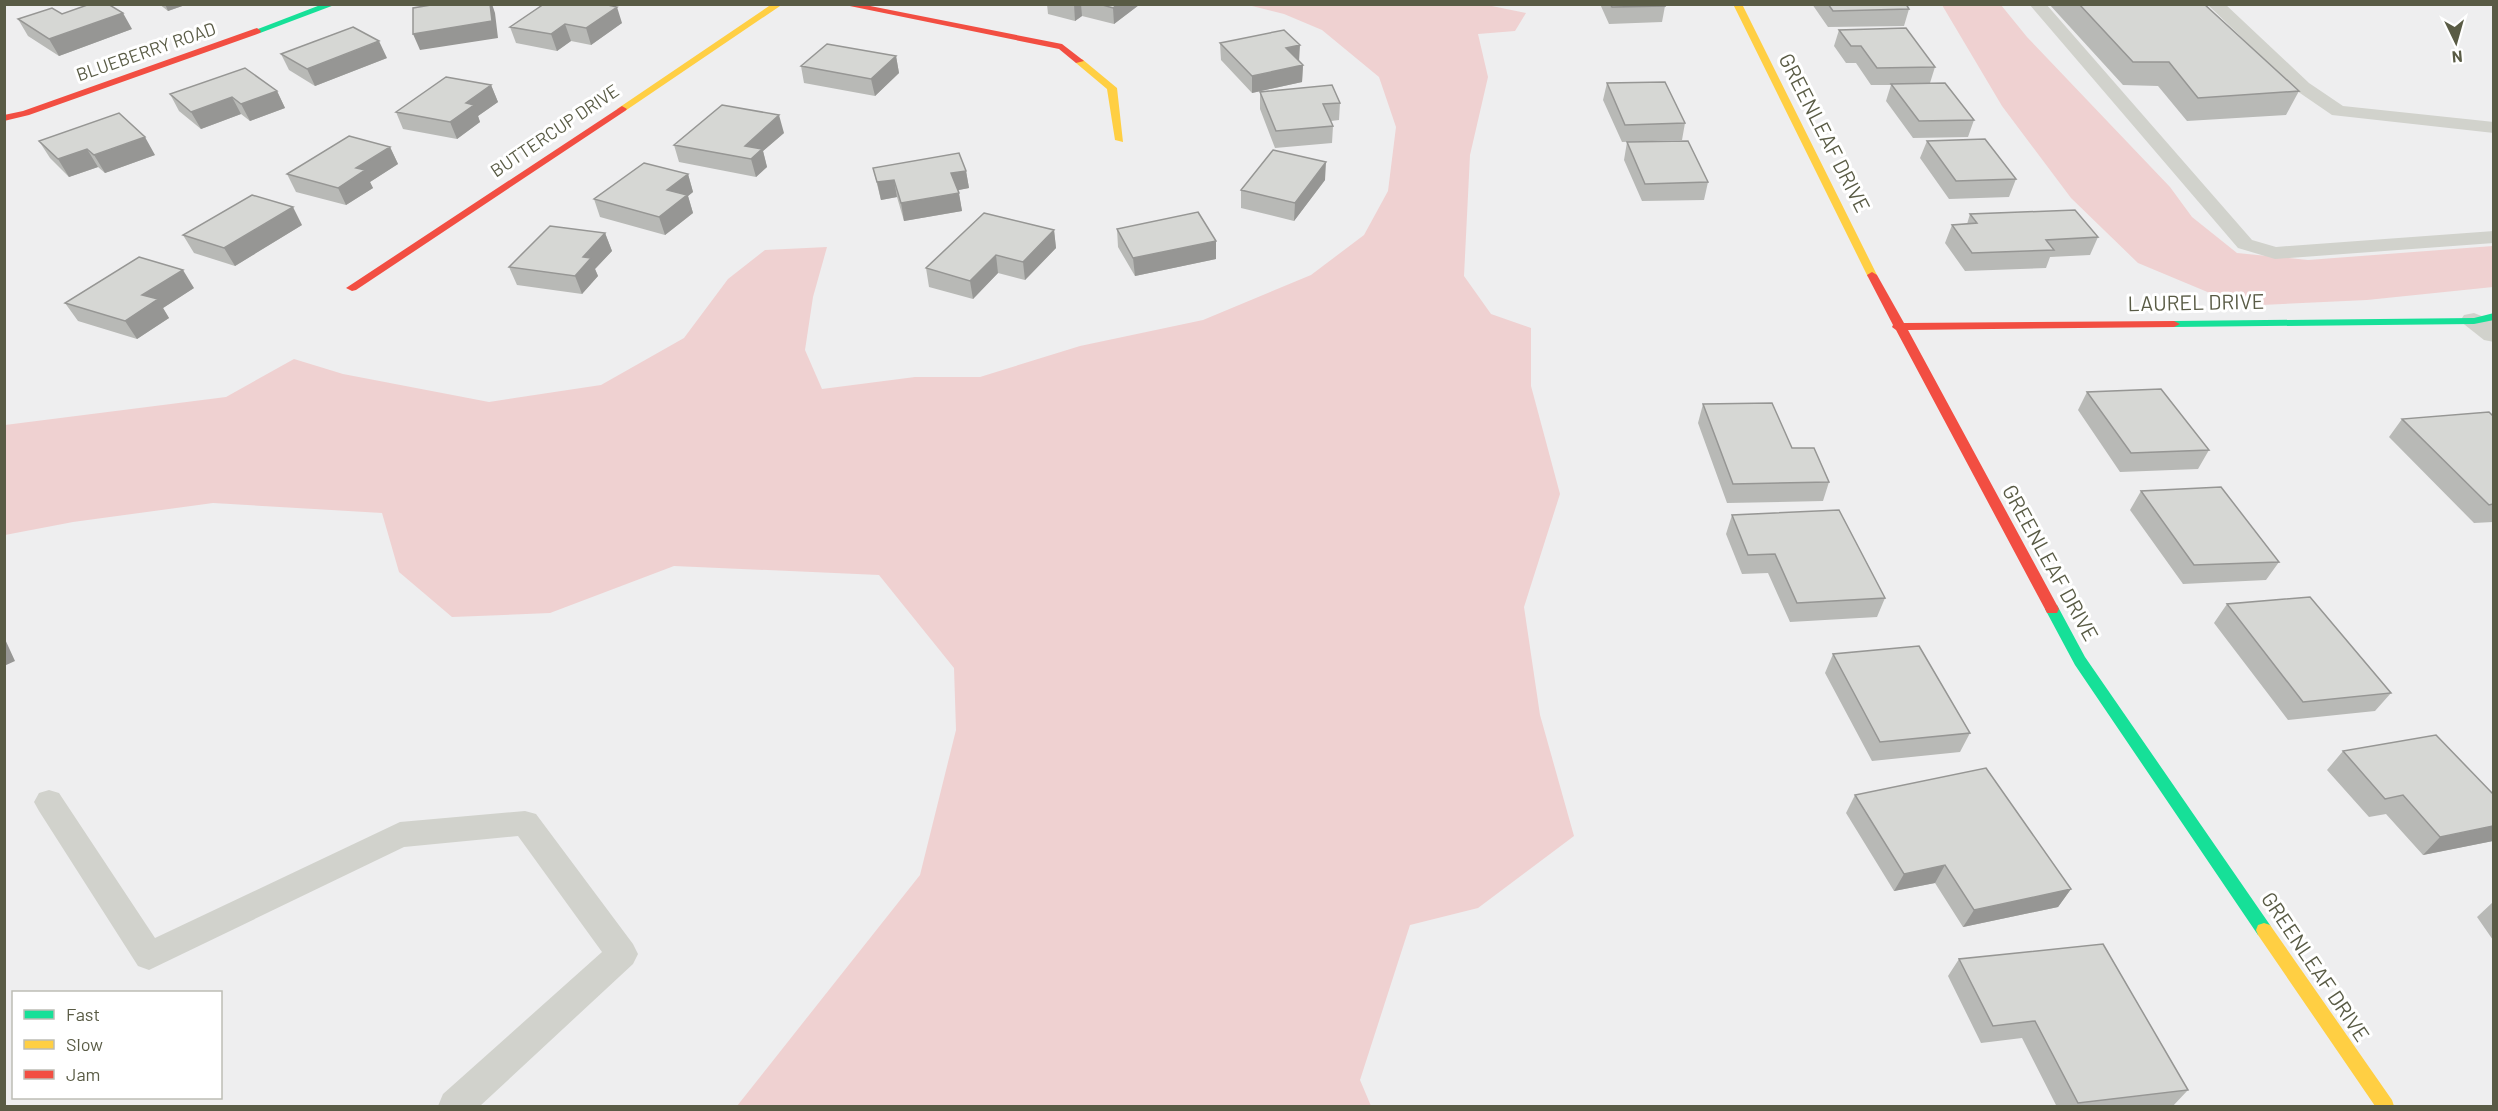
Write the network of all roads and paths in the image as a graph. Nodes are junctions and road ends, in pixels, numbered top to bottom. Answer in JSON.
{"nodes":[{"id":1,"x":333,"y":4,"type":"edge"},
{"id":2,"x":779,"y":4,"type":"edge"},
{"id":3,"x":844,"y":4,"type":"edge"},
{"id":4,"x":1737,"y":4,"type":"edge"},
{"id":5,"x":2037,"y":4,"type":"edge"},
{"id":6,"x":2215,"y":4,"type":"edge"},
{"id":7,"x":4,"y":118,"type":"edge"},
{"id":8,"x":2493,"y":128,"type":"edge"},
{"id":9,"x":1120,"y":140,"type":"dead end"},
{"id":10,"x":2493,"y":237,"type":"edge"},
{"id":11,"x":352,"y":288,"type":"dead end"},
{"id":12,"x":2487,"y":324,"type":"edge"},
{"id":13,"x":1898,"y":327,"type":"junction"},
{"id":14,"x":49,"y":802,"type":"dead end"},
{"id":15,"x":456,"y":1107,"type":"edge"},
{"id":16,"x":2385,"y":1107,"type":"edge"}],
"edges":[{"from":1,"to":7,"type":"street","name":"BLUEBERRY ROAD"},
{"from":2,"to":11,"type":"street","name":"BUTTERCUP DRIVE"},
{"from":3,"to":9,"type":"street"},
{"from":4,"to":13,"type":"street","name":"GREENLEAF DRIVE"},
{"from":5,"to":10,"type":"lane"},
{"from":6,"to":8,"type":"lane"},
{"from":12,"to":13,"type":"street","name":"LAUREL DRIVE"},
{"from":13,"to":16,"type":"street","name":"GREENLEAF DRIVE"},
{"from":14,"to":15,"type":"lane"}]}
